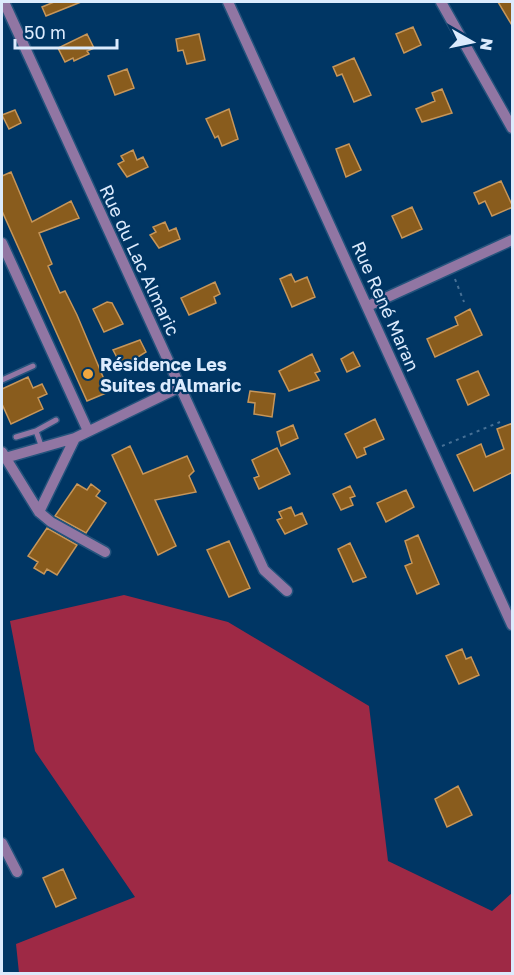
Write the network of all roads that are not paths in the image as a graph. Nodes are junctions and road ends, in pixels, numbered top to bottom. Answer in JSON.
{"nodes":[{"id":1,"x":4,"y":2,"type":"edge"},
{"id":2,"x":228,"y":2,"type":"edge"},
{"id":3,"x":441,"y":2,"type":"edge"},
{"id":4,"x":513,"y":128,"type":"edge"},
{"id":5,"x":513,"y":240,"type":"edge"},
{"id":6,"x":2,"y":243,"type":"edge"},
{"id":7,"x":368,"y":306,"type":"junction"},
{"id":8,"x":33,"y":366,"type":"dead end"},
{"id":9,"x":2,"y":380,"type":"edge"},
{"id":10,"x":180,"y":387,"type":"junction"},
{"id":11,"x":56,"y":420,"type":"dead end"},
{"id":12,"x":36,"y":431,"type":"junction"},
{"id":13,"x":88,"y":431,"type":"junction"},
{"id":14,"x":16,"y":437,"type":"dead end"},
{"id":15,"x":75,"y":438,"type":"junction"},
{"id":16,"x":42,"y":448,"type":"junction"},
{"id":17,"x":3,"y":455,"type":"edge"},
{"id":18,"x":39,"y":512,"type":"junction"},
{"id":19,"x":105,"y":552,"type":"dead end"},
{"id":20,"x":287,"y":591,"type":"dead end"},
{"id":21,"x":513,"y":625,"type":"edge"},
{"id":22,"x":2,"y":843,"type":"edge"},
{"id":23,"x":17,"y":872,"type":"dead end"}],
"edges":[{"from":1,"to":10,"type":"street","name":"Rue du Lac Almaric"},
{"from":2,"to":7,"type":"street","name":"Rue René Maran"},
{"from":3,"to":4,"type":"street"},
{"from":5,"to":7,"type":"street"},
{"from":6,"to":13,"type":"street"},
{"from":7,"to":21,"type":"street","name":"Rue René Maran"},
{"from":8,"to":9,"type":"lane"},
{"from":10,"to":13,"type":"street"},
{"from":10,"to":20,"type":"street","name":"Rue du Lac Almaric"},
{"from":11,"to":12,"type":"lane"},
{"from":12,"to":14,"type":"lane"},
{"from":12,"to":16,"type":"lane"},
{"from":13,"to":15,"type":"street"},
{"from":15,"to":16,"type":"street"},
{"from":15,"to":18,"type":"street"},
{"from":16,"to":17,"type":"street"},
{"from":17,"to":18,"type":"street"},
{"from":18,"to":19,"type":"street"},
{"from":22,"to":23,"type":"street"}]}
